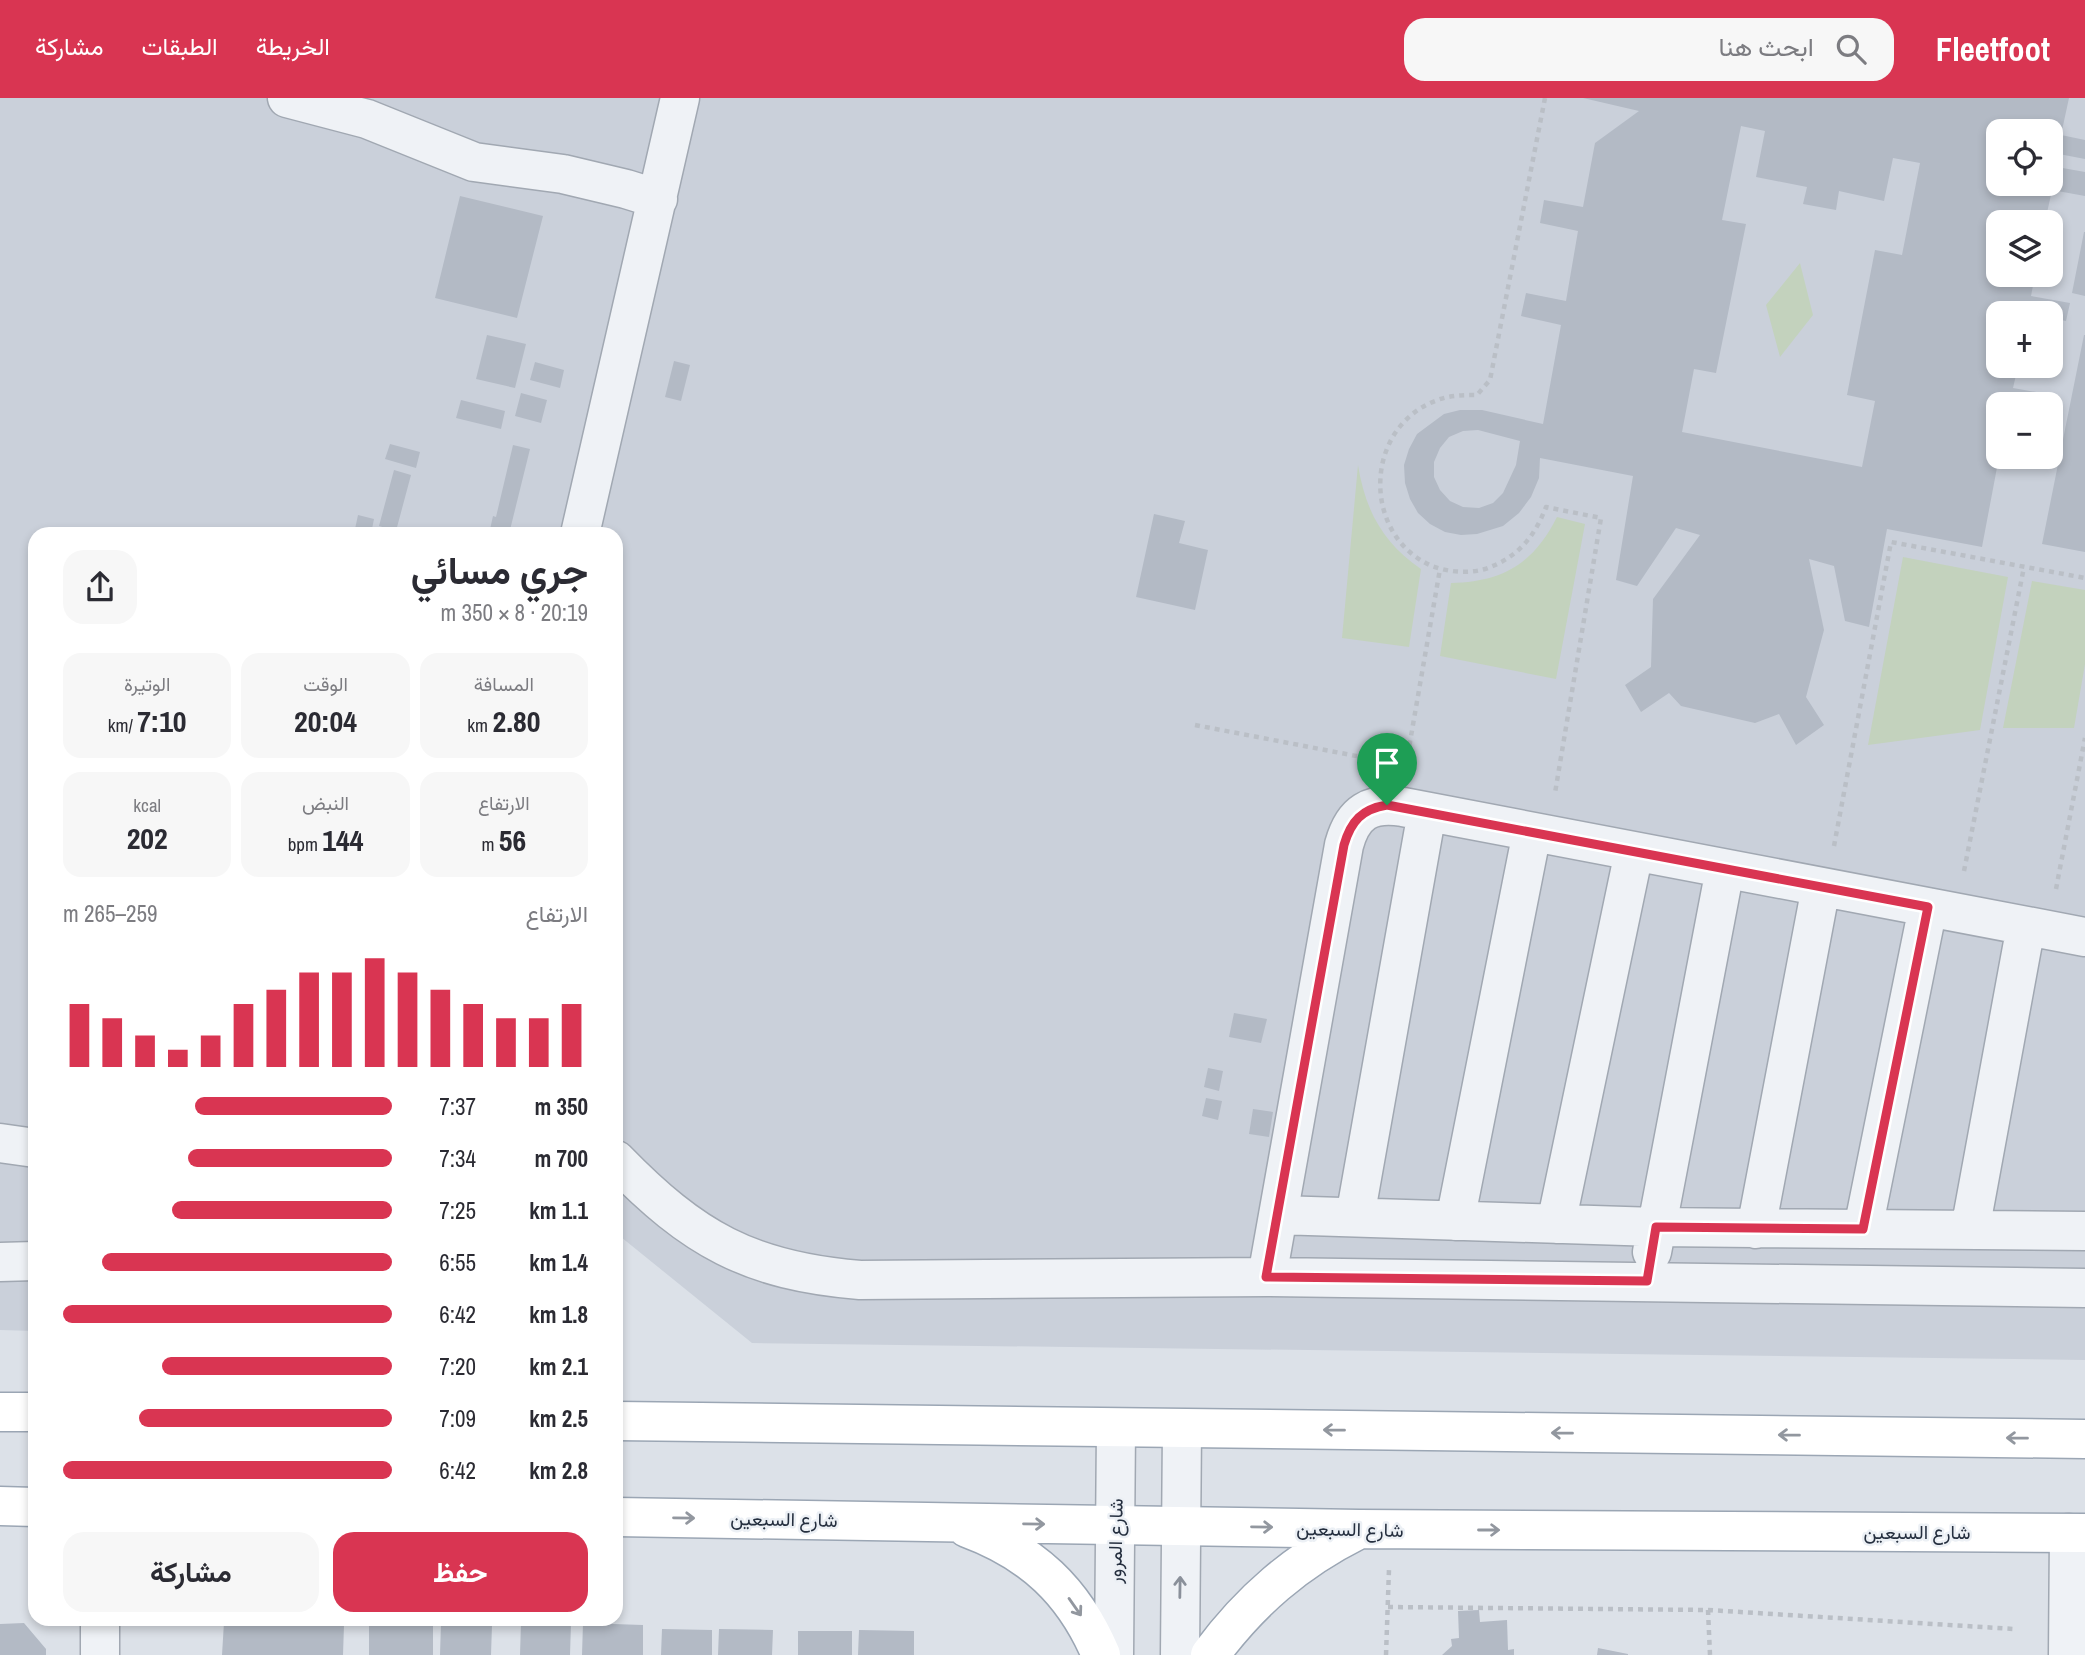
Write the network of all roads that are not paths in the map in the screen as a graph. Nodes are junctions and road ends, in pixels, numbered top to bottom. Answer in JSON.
{"nodes":[{"id":1,"x":287,"y":98,"type":"edge"},
{"id":2,"x":680,"y":98,"type":"edge"},
{"id":3,"x":658,"y":199,"type":"junction"},
{"id":4,"x":582,"y":527,"type":"edge"},
{"id":5,"x":1427,"y":812,"type":"junction"},
{"id":6,"x":1532,"y":832,"type":"junction"},
{"id":7,"x":1634,"y":852,"type":"junction"},
{"id":8,"x":1726,"y":869,"type":"junction"},
{"id":9,"x":1821,"y":887,"type":"junction"},
{"id":10,"x":1928,"y":907,"type":"junction"},
{"id":11,"x":2026,"y":926,"type":"junction"},
{"id":12,"x":2085,"y":937,"type":"edge"},
{"id":13,"x":0,"y":1143,"type":"edge"},
{"id":14,"x":28,"y":1148,"type":"edge"},
{"id":15,"x":623,"y":1167,"type":"edge"},
{"id":16,"x":1278,"y":1215,"type":"junction"},
{"id":17,"x":1355,"y":1217,"type":"junction"},
{"id":18,"x":1455,"y":1221,"type":"junction"},
{"id":19,"x":2083,"y":1222,"type":"edge"},
{"id":20,"x":1556,"y":1224,"type":"junction"},
{"id":21,"x":1656,"y":1227,"type":"junction"},
{"id":22,"x":1756,"y":1229,"type":"junction"},
{"id":23,"x":1863,"y":1229,"type":"junction"},
{"id":24,"x":1969,"y":1230,"type":"junction"},
{"id":25,"x":28,"y":1261,"type":"edge"},
{"id":26,"x":0,"y":1262,"type":"edge"},
{"id":27,"x":1266,"y":1277,"type":"junction"},
{"id":28,"x":1647,"y":1281,"type":"junction"},
{"id":29,"x":2085,"y":1288,"type":"edge"},
{"id":30,"x":0,"y":1412,"type":"edge"},
{"id":31,"x":28,"y":1412,"type":"edge"},
{"id":32,"x":623,"y":1421,"type":"edge"},
{"id":33,"x":1116,"y":1428,"type":"junction"},
{"id":34,"x":1182,"y":1429,"type":"junction"},
{"id":35,"x":2085,"y":1439,"type":"edge"},
{"id":36,"x":0,"y":1506,"type":"edge"},
{"id":37,"x":28,"y":1507,"type":"edge"},
{"id":38,"x":623,"y":1517,"type":"edge"},
{"id":39,"x":937,"y":1522,"type":"junction"},
{"id":40,"x":1115,"y":1525,"type":"junction"},
{"id":41,"x":1181,"y":1526,"type":"junction"},
{"id":42,"x":1375,"y":1529,"type":"junction"},
{"id":43,"x":2077,"y":1533,"type":"edge"},
{"id":44,"x":100,"y":1626,"type":"edge"},
{"id":45,"x":100,"y":1655,"type":"edge"},
{"id":46,"x":1101,"y":1655,"type":"edge"},
{"id":47,"x":1114,"y":1655,"type":"edge"},
{"id":48,"x":1180,"y":1655,"type":"edge"},
{"id":49,"x":1210,"y":1655,"type":"edge"},
{"id":50,"x":2068,"y":1655,"type":"edge"}],
"edges":[{"from":1,"to":3,"type":"street"},
{"from":2,"to":3,"type":"street"},
{"from":3,"to":4,"type":"street"},
{"from":5,"to":6,"type":"street"},
{"from":5,"to":16,"type":"street"},
{"from":5,"to":17,"type":"street"},
{"from":6,"to":7,"type":"street"},
{"from":6,"to":18,"type":"street"},
{"from":7,"to":8,"type":"street"},
{"from":7,"to":20,"type":"street"},
{"from":8,"to":9,"type":"street"},
{"from":8,"to":21,"type":"street"},
{"from":9,"to":10,"type":"street"},
{"from":9,"to":22,"type":"street"},
{"from":10,"to":11,"type":"street"},
{"from":10,"to":23,"type":"street"},
{"from":11,"to":12,"type":"street"},
{"from":11,"to":24,"type":"street"},
{"from":13,"to":14,"type":"street"},
{"from":15,"to":27,"type":"street"},
{"from":16,"to":17,"type":"street"},
{"from":16,"to":27,"type":"street"},
{"from":17,"to":18,"type":"street"},
{"from":18,"to":20,"type":"street"},
{"from":19,"to":24,"type":"street"},
{"from":20,"to":21,"type":"street"},
{"from":21,"to":22,"type":"street"},
{"from":21,"to":28,"type":"street"},
{"from":22,"to":23,"type":"street"},
{"from":23,"to":24,"type":"street"},
{"from":25,"to":26,"type":"street"},
{"from":27,"to":28,"type":"street"},
{"from":28,"to":29,"type":"street"},
{"from":30,"to":31,"type":"main road"},
{"from":32,"to":33,"type":"main road"},
{"from":33,"to":34,"type":"main road"},
{"from":33,"to":40,"type":"street","name":"شارع المرور"},
{"from":35,"to":34,"type":"main road","one_way":true},
{"from":34,"to":41,"type":"street"},
{"from":36,"to":37,"type":"main road"},
{"from":38,"to":39,"type":"main road","name":"شارع السبعين","one_way":true},
{"from":39,"to":40,"type":"main road","name":"شارع السبعين","one_way":true},
{"from":39,"to":46,"type":"main road","one_way":true},
{"from":40,"to":41,"type":"main road","name":"شارع السبعين"},
{"from":40,"to":47,"type":"street","name":"شارع المرور"},
{"from":41,"to":42,"type":"main road","name":"شارع السبعين","one_way":true},
{"from":48,"to":41,"type":"street","one_way":true},
{"from":42,"to":43,"type":"main road","name":"شارع السبعين","one_way":true},
{"from":42,"to":49,"type":"main road"},
{"from":43,"to":50,"type":"street"},
{"from":44,"to":45,"type":"street"}]}
